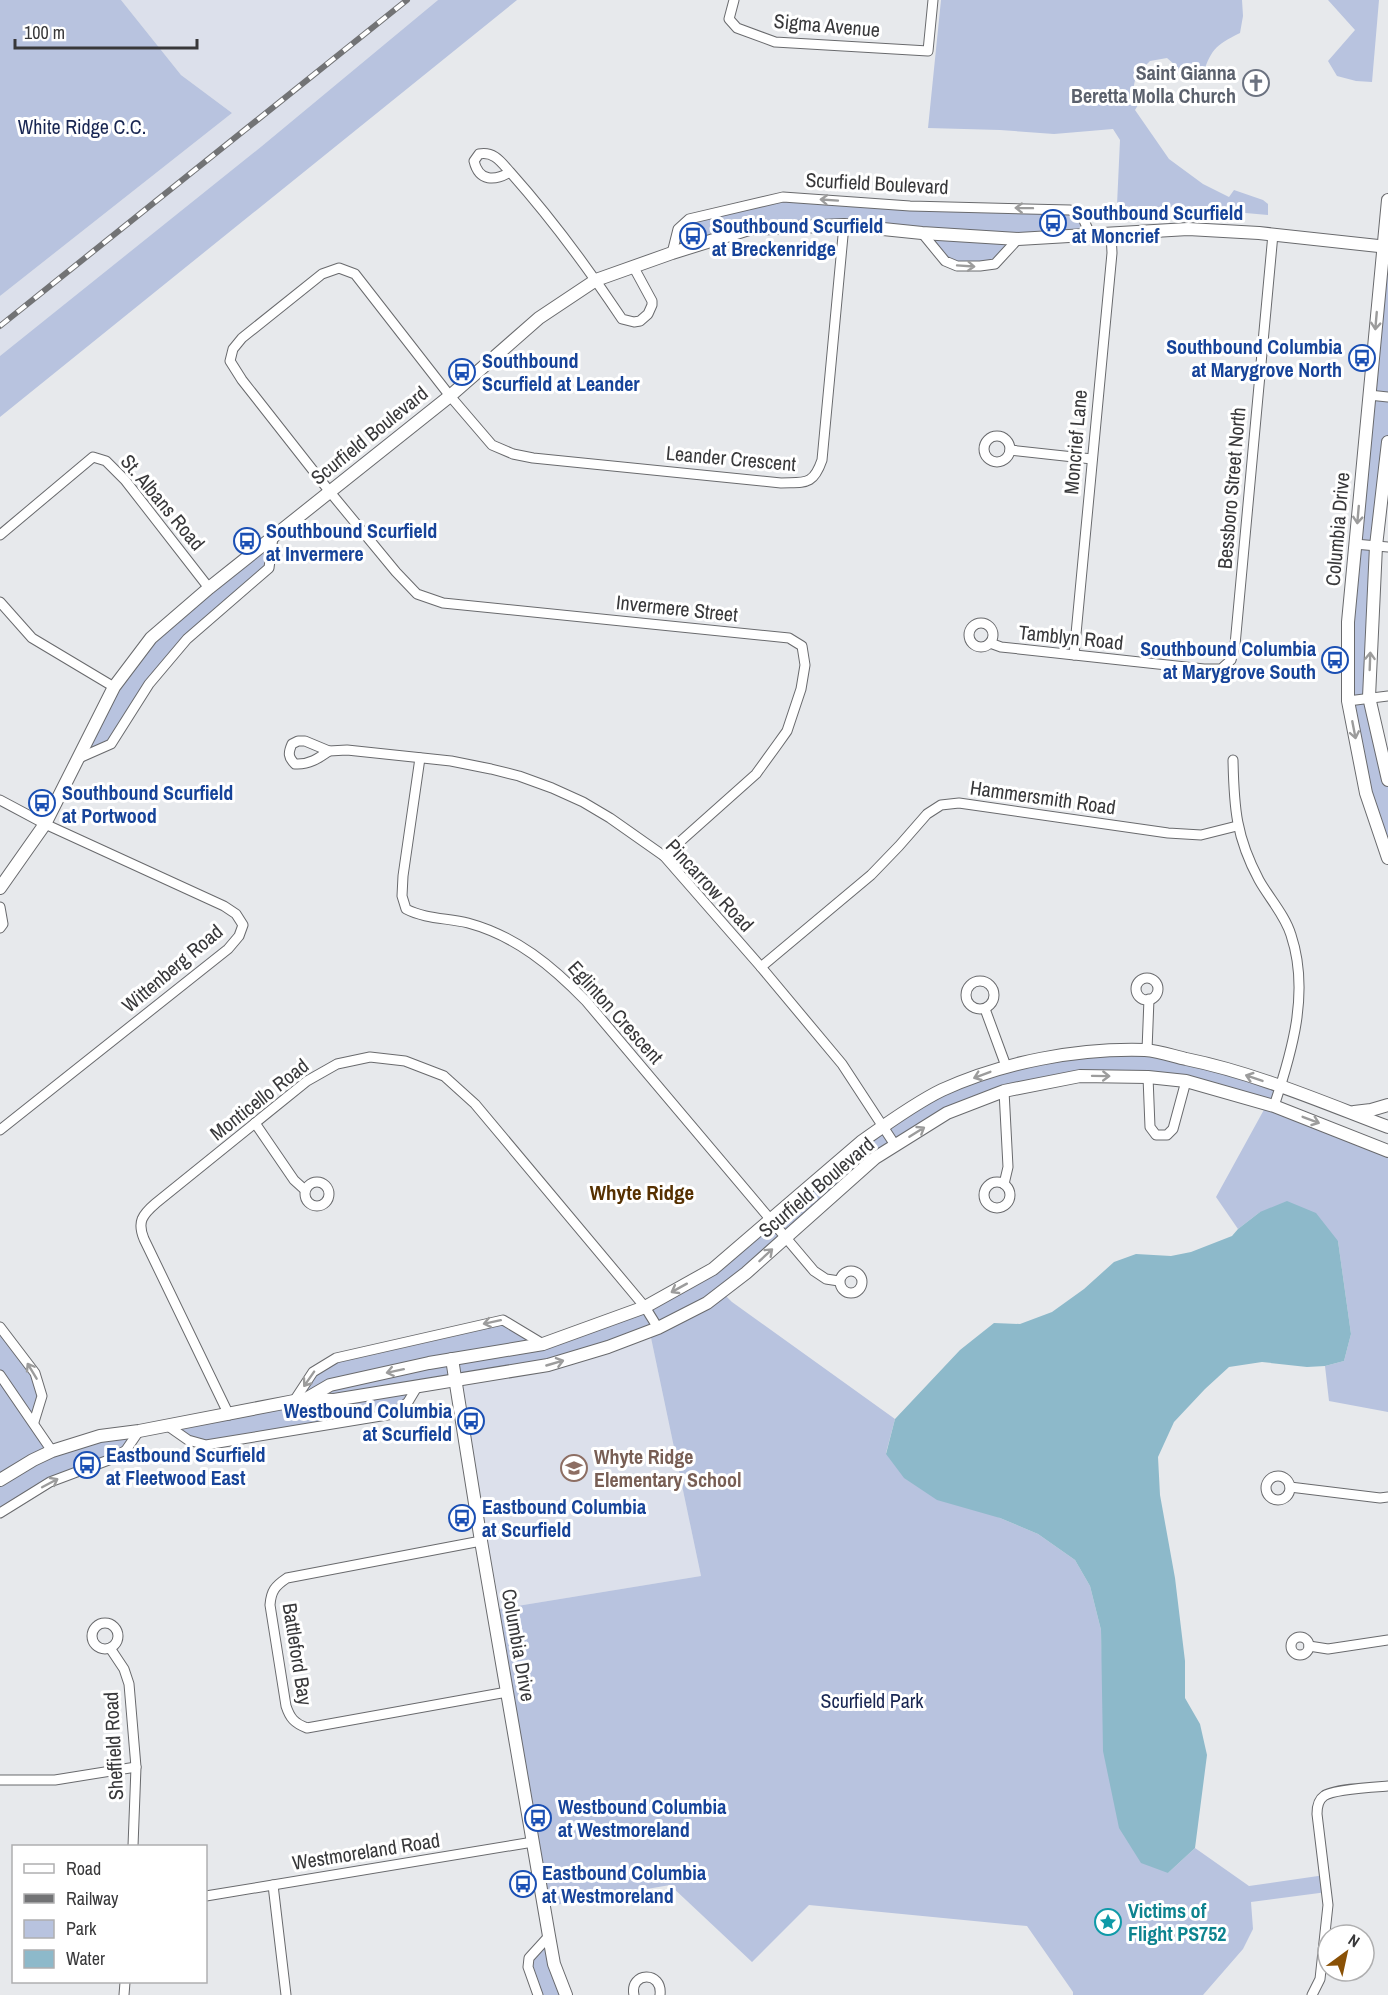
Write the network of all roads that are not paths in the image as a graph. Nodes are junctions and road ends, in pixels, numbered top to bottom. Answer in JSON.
{"nodes":[{"id":1,"x":734,"y":0,"type":"edge"},
{"id":2,"x":933,"y":0,"type":"edge"},
{"id":3,"x":510,"y":172,"type":"dead end"},
{"id":4,"x":1388,"y":200,"type":"edge"},
{"id":5,"x":844,"y":225,"type":"junction"},
{"id":6,"x":922,"y":232,"type":"junction"},
{"id":7,"x":1111,"y":233,"type":"junction"},
{"id":8,"x":1090,"y":234,"type":"junction"},
{"id":9,"x":1273,"y":234,"type":"junction"},
{"id":10,"x":1018,"y":238,"type":"junction"},
{"id":11,"x":1385,"y":247,"type":"edge"},
{"id":12,"x":672,"y":252,"type":"junction"},
{"id":13,"x":633,"y":266,"type":"junction"},
{"id":14,"x":596,"y":280,"type":"junction"},
{"id":15,"x":1369,"y":395,"type":"junction"},
{"id":16,"x":450,"y":396,"type":"junction"},
{"id":17,"x":1388,"y":397,"type":"edge"},
{"id":18,"x":1388,"y":442,"type":"edge"},
{"id":19,"x":1010,"y":450,"type":"dead end"},
{"id":20,"x":1092,"y":459,"type":"junction"},
{"id":21,"x":330,"y":492,"type":"junction"},
{"id":22,"x":0,"y":535,"type":"edge"},
{"id":23,"x":273,"y":537,"type":"junction"},
{"id":24,"x":1355,"y":544,"type":"junction"},
{"id":25,"x":1382,"y":546,"type":"edge"},
{"id":26,"x":209,"y":588,"type":"junction"},
{"id":27,"x":0,"y":602,"type":"edge"},
{"id":28,"x":990,"y":643,"type":"dead end"},
{"id":29,"x":1074,"y":655,"type":"junction"},
{"id":30,"x":1221,"y":669,"type":"joint"},
{"id":31,"x":114,"y":687,"type":"junction"},
{"id":32,"x":1388,"y":696,"type":"edge"},
{"id":33,"x":1369,"y":697,"type":"junction"},
{"id":34,"x":1348,"y":701,"type":"junction"},
{"id":35,"x":329,"y":751,"type":"dead end"},
{"id":36,"x":77,"y":759,"type":"junction"},
{"id":37,"x":420,"y":759,"type":"junction"},
{"id":38,"x":1233,"y":760,"type":"dead end"},
{"id":39,"x":1388,"y":780,"type":"edge"},
{"id":40,"x":0,"y":800,"type":"edge"},
{"id":41,"x":45,"y":824,"type":"junction"},
{"id":42,"x":1237,"y":826,"type":"junction"},
{"id":43,"x":664,"y":856,"type":"junction"},
{"id":44,"x":1388,"y":858,"type":"edge"},
{"id":45,"x":0,"y":888,"type":"edge"},
{"id":46,"x":0,"y":907,"type":"edge"},
{"id":47,"x":0,"y":928,"type":"edge"},
{"id":48,"x":761,"y":967,"type":"junction"},
{"id":49,"x":1149,"y":999,"type":"dead end"},
{"id":50,"x":985,"y":1009,"type":"dead end"},
{"id":51,"x":1147,"y":1050,"type":"junction"},
{"id":52,"x":1006,"y":1066,"type":"junction"},
{"id":53,"x":1148,"y":1077,"type":"junction"},
{"id":54,"x":1186,"y":1081,"type":"junction"},
{"id":55,"x":1281,"y":1087,"type":"junction"},
{"id":56,"x":1004,"y":1091,"type":"junction"},
{"id":57,"x":1388,"y":1105,"type":"edge"},
{"id":58,"x":1274,"y":1106,"type":"junction"},
{"id":59,"x":1349,"y":1112,"type":"junction"},
{"id":60,"x":255,"y":1123,"type":"junction"},
{"id":61,"x":883,"y":1126,"type":"junction"},
{"id":62,"x":1388,"y":1127,"type":"edge"},
{"id":63,"x":0,"y":1130,"type":"edge"},
{"id":64,"x":895,"y":1146,"type":"junction"},
{"id":65,"x":1388,"y":1150,"type":"edge"},
{"id":66,"x":1004,"y":1184,"type":"dead end"},
{"id":67,"x":306,"y":1190,"type":"dead end"},
{"id":68,"x":770,"y":1220,"type":"junction"},
{"id":69,"x":785,"y":1238,"type":"junction"},
{"id":70,"x":839,"y":1281,"type":"dead end"},
{"id":71,"x":645,"y":1307,"type":"junction"},
{"id":72,"x":0,"y":1328,"type":"edge"},
{"id":73,"x":658,"y":1328,"type":"junction"},
{"id":74,"x":543,"y":1344,"type":"junction"},
{"id":75,"x":452,"y":1359,"type":"junction"},
{"id":76,"x":0,"y":1375,"type":"edge"},
{"id":77,"x":456,"y":1381,"type":"junction"},
{"id":78,"x":417,"y":1387,"type":"junction"},
{"id":79,"x":300,"y":1400,"type":"junction"},
{"id":80,"x":229,"y":1415,"type":"junction"},
{"id":81,"x":34,"y":1422,"type":"junction"},
{"id":82,"x":168,"y":1426,"type":"junction"},
{"id":83,"x":139,"y":1431,"type":"junction"},
{"id":84,"x":52,"y":1451,"type":"junction"},
{"id":85,"x":0,"y":1480,"type":"edge"},
{"id":86,"x":1290,"y":1487,"type":"dead end"},
{"id":87,"x":1388,"y":1497,"type":"edge"},
{"id":88,"x":0,"y":1514,"type":"edge"},
{"id":89,"x":481,"y":1541,"type":"junction"},
{"id":90,"x":1388,"y":1640,"type":"edge"},
{"id":91,"x":1309,"y":1646,"type":"dead end"},
{"id":92,"x":110,"y":1648,"type":"dead end"},
{"id":93,"x":507,"y":1692,"type":"junction"},
{"id":94,"x":136,"y":1767,"type":"junction"},
{"id":95,"x":0,"y":1780,"type":"edge"},
{"id":96,"x":1388,"y":1786,"type":"edge"},
{"id":97,"x":533,"y":1842,"type":"junction"},
{"id":98,"x":133,"y":1845,"type":"edge"},
{"id":99,"x":273,"y":1885,"type":"junction"},
{"id":100,"x":207,"y":1896,"type":"edge"},
{"id":101,"x":549,"y":1936,"type":"junction"},
{"id":102,"x":285,"y":1995,"type":"edge"},
{"id":103,"x":538,"y":1995,"type":"edge"},
{"id":104,"x":566,"y":1995,"type":"edge"},
{"id":105,"x":634,"y":1995,"type":"edge"},
{"id":106,"x":660,"y":1995,"type":"edge"},
{"id":107,"x":1312,"y":1995,"type":"edge"}],
"edges":[{"from":1,"to":2,"type":"street","name":"Sigma Avenue"},
{"from":3,"to":14,"type":"street"},
{"from":4,"to":11,"type":"street","name":"Columbia Drive"},
{"from":5,"to":6,"type":"street","name":"Scurfield Boulevard"},
{"from":5,"to":12,"type":"street","name":"Scurfield Boulevard"},
{"from":5,"to":16,"type":"street","name":"Leander Crescent"},
{"from":6,"to":10,"type":"street","name":"Scurfield Boulevard"},
{"from":6,"to":10,"type":"street","one_way":true},
{"from":7,"to":8,"type":"street","name":"Scurfield Boulevard"},
{"from":7,"to":9,"type":"street","name":"Scurfield Boulevard"},
{"from":7,"to":20,"type":"street","name":"Moncrief Lane"},
{"from":8,"to":10,"type":"street","name":"Scurfield Boulevard"},
{"from":8,"to":12,"type":"street","name":"Scurfield Boulevard","one_way":true},
{"from":9,"to":11,"type":"street","name":"Scurfield Boulevard"},
{"from":9,"to":30,"type":"street","name":"Bessboro Street North"},
{"from":11,"to":15,"type":"street","name":"Columbia Drive","one_way":true},
{"from":12,"to":13,"type":"street","name":"Scurfield Boulevard"},
{"from":13,"to":14,"type":"street","name":"Scurfield Boulevard"},
{"from":13,"to":14,"type":"street"},
{"from":14,"to":16,"type":"street","name":"Scurfield Boulevard"},
{"from":15,"to":17,"type":"street"},
{"from":15,"to":24,"type":"street","name":"Columbia Drive","one_way":true},
{"from":16,"to":21,"type":"street","name":"Scurfield Boulevard"},
{"from":16,"to":21,"type":"street","name":"Leander Crescent"},
{"from":18,"to":25,"type":"street","name":"Columbia Drive"},
{"from":19,"to":20,"type":"street"},
{"from":20,"to":29,"type":"street","name":"Moncrief Lane"},
{"from":21,"to":23,"type":"street","name":"Scurfield Boulevard"},
{"from":21,"to":43,"type":"street","name":"Invermere Street"},
{"from":22,"to":26,"type":"street","name":"St. Albans Road"},
{"from":23,"to":26,"type":"street","name":"Scurfield Boulevard"},
{"from":23,"to":36,"type":"street"},
{"from":24,"to":25,"type":"street"},
{"from":24,"to":34,"type":"street","name":"Columbia Drive"},
{"from":33,"to":25,"type":"street","name":"Columbia Drive","one_way":true},
{"from":26,"to":31,"type":"street","name":"Scurfield Boulevard"},
{"from":27,"to":31,"type":"street"},
{"from":28,"to":29,"type":"street","name":"Tamblyn Road"},
{"from":29,"to":30,"type":"street","name":"Tamblyn Road"},
{"from":31,"to":36,"type":"street","name":"Scurfield Boulevard"},
{"from":32,"to":33,"type":"street"},
{"from":33,"to":34,"type":"street"},
{"from":33,"to":39,"type":"street","name":"Columbia Drive"},
{"from":34,"to":44,"type":"street","name":"Columbia Drive","one_way":true},
{"from":35,"to":37,"type":"street","name":"Pincarrow Road"},
{"from":36,"to":41,"type":"street","name":"Scurfield Boulevard"},
{"from":37,"to":43,"type":"street","name":"Pincarrow Road"},
{"from":37,"to":68,"type":"street","name":"Eglinton Crescent"},
{"from":38,"to":42,"type":"street"},
{"from":40,"to":41,"type":"street"},
{"from":41,"to":45,"type":"street","name":"Scurfield Boulevard"},
{"from":41,"to":63,"type":"street","name":"Wittenberg Road"},
{"from":42,"to":48,"type":"street","name":"Hammersmith Road"},
{"from":42,"to":55,"type":"street"},
{"from":43,"to":48,"type":"street","name":"Pincarrow Road"},
{"from":46,"to":47,"type":"street"},
{"from":48,"to":61,"type":"street","name":"Pincarrow Road"},
{"from":49,"to":51,"type":"street"},
{"from":50,"to":52,"type":"street"},
{"from":51,"to":52,"type":"street","name":"Scurfield Boulevard"},
{"from":55,"to":51,"type":"street","name":"Scurfield Boulevard","one_way":true},
{"from":52,"to":61,"type":"street","name":"Scurfield Boulevard","one_way":true},
{"from":53,"to":54,"type":"street","name":"Scurfield Boulevard"},
{"from":53,"to":54,"type":"street"},
{"from":56,"to":53,"type":"street","name":"Scurfield Boulevard","one_way":true},
{"from":54,"to":58,"type":"street","name":"Scurfield Boulevard"},
{"from":55,"to":58,"type":"street"},
{"from":55,"to":59,"type":"street","name":"Scurfield Boulevard"},
{"from":64,"to":56,"type":"street","name":"Scurfield Boulevard","one_way":true},
{"from":56,"to":66,"type":"street"},
{"from":57,"to":59,"type":"street"},
{"from":58,"to":65,"type":"street","name":"Scurfield Boulevard","one_way":true},
{"from":59,"to":62,"type":"street","name":"Scurfield Boulevard"},
{"from":60,"to":67,"type":"street"},
{"from":60,"to":71,"type":"street","name":"Monticello Road"},
{"from":60,"to":80,"type":"street","name":"Monticello Road"},
{"from":61,"to":64,"type":"street","name":"Pincarrow Road"},
{"from":61,"to":68,"type":"street","name":"Scurfield Boulevard"},
{"from":64,"to":69,"type":"street","name":"Scurfield Boulevard"},
{"from":68,"to":69,"type":"street","name":"Eglinton Crescent"},
{"from":68,"to":71,"type":"street","name":"Scurfield Boulevard","one_way":true},
{"from":69,"to":70,"type":"street","name":"Eglinton Crescent"},
{"from":73,"to":69,"type":"street","name":"Scurfield Boulevard","one_way":true},
{"from":71,"to":73,"type":"street","name":"Monticello Road"},
{"from":71,"to":74,"type":"street","name":"Scurfield Boulevard"},
{"from":81,"to":72,"type":"street","one_way":true},
{"from":77,"to":73,"type":"street","name":"Scurfield Boulevard","one_way":true},
{"from":74,"to":75,"type":"street","name":"Scurfield Boulevard"},
{"from":74,"to":79,"type":"street","one_way":true},
{"from":75,"to":77,"type":"street","name":"Columbia Drive"},
{"from":75,"to":79,"type":"street","name":"Scurfield Boulevard","one_way":true},
{"from":76,"to":81,"type":"street"},
{"from":77,"to":78,"type":"street","name":"Scurfield Boulevard"},
{"from":77,"to":89,"type":"street","name":"Columbia Drive"},
{"from":78,"to":79,"type":"street","name":"Scurfield Boulevard"},
{"from":78,"to":82,"type":"street"},
{"from":79,"to":80,"type":"street","name":"Scurfield Boulevard"},
{"from":80,"to":82,"type":"street","name":"Scurfield Boulevard"},
{"from":81,"to":84,"type":"street"},
{"from":82,"to":83,"type":"street","name":"Scurfield Boulevard"},
{"from":83,"to":84,"type":"street","name":"Scurfield Boulevard"},
{"from":88,"to":83,"type":"street","one_way":true},
{"from":84,"to":85,"type":"street","name":"Scurfield Boulevard"},
{"from":86,"to":87,"type":"street"},
{"from":89,"to":93,"type":"street","name":"Columbia Drive"},
{"from":89,"to":93,"type":"street","name":"Battleford Bay"},
{"from":90,"to":91,"type":"street"},
{"from":92,"to":94,"type":"street","name":"Sheffield Road"},
{"from":93,"to":97,"type":"street","name":"Columbia Drive"},
{"from":94,"to":95,"type":"street"},
{"from":94,"to":98,"type":"street","name":"Sheffield Road"},
{"from":96,"to":107,"type":"street"},
{"from":97,"to":99,"type":"street","name":"Westmoreland Road"},
{"from":97,"to":101,"type":"street","name":"Columbia Drive"},
{"from":99,"to":100,"type":"street","name":"Westmoreland Road"},
{"from":99,"to":102,"type":"street"},
{"from":101,"to":103,"type":"street"},
{"from":101,"to":104,"type":"street","name":"Columbia Drive"},
{"from":105,"to":106,"type":"street"}]}
